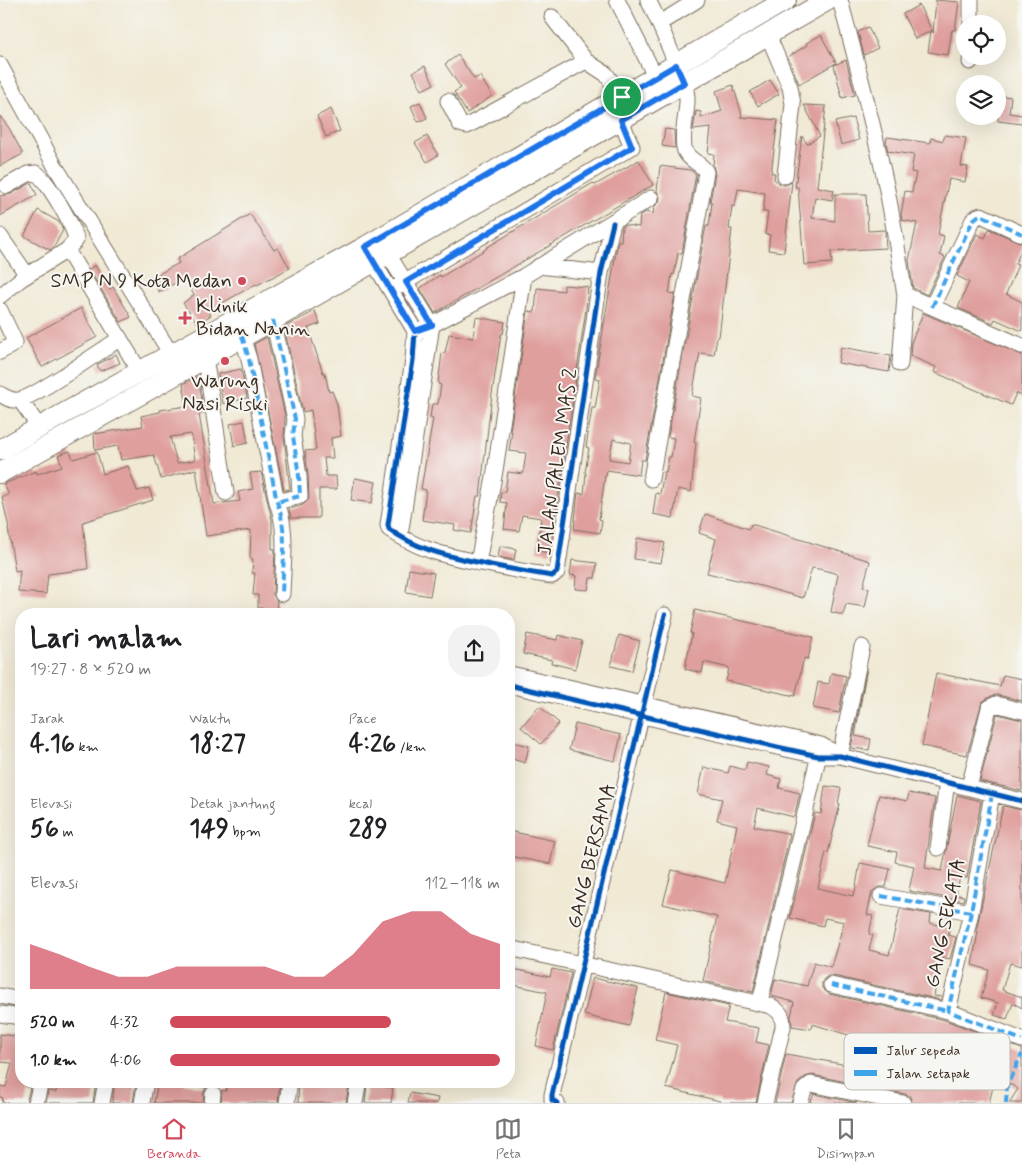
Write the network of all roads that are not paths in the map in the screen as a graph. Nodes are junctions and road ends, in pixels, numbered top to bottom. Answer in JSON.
{"nodes":[{"id":1,"x":617,"y":0,"type":"edge"},
{"id":2,"x":648,"y":0,"type":"edge"},
{"id":3,"x":697,"y":0,"type":"edge"},
{"id":4,"x":786,"y":0,"type":"edge"},
{"id":5,"x":828,"y":0,"type":"edge"},
{"id":6,"x":840,"y":0,"type":"edge"},
{"id":7,"x":971,"y":0,"type":"edge"},
{"id":8,"x":803,"y":6,"type":"edge"},
{"id":9,"x":972,"y":15,"type":"edge"},
{"id":10,"x":552,"y":17,"type":"dead end"},
{"id":11,"x":660,"y":23,"type":"junction"},
{"id":12,"x":768,"y":35,"type":"junction"},
{"id":13,"x":586,"y":61,"type":"junction"},
{"id":14,"x":676,"y":65,"type":"junction"},
{"id":15,"x":0,"y":66,"type":"edge"},
{"id":16,"x":684,"y":83,"type":"junction"},
{"id":17,"x":660,"y":86,"type":"junction"},
{"id":18,"x":622,"y":97,"type":"junction"},
{"id":19,"x":448,"y":101,"type":"dead end"},
{"id":20,"x":621,"y":120,"type":"junction"},
{"id":21,"x":785,"y":176,"type":"dead end"},
{"id":22,"x":2,"y":183,"type":"edge"},
{"id":23,"x":651,"y":198,"type":"dead end"},
{"id":24,"x":613,"y":222,"type":"junction"},
{"id":25,"x":1022,"y":234,"type":"edge"},
{"id":26,"x":0,"y":236,"type":"edge"},
{"id":27,"x":67,"y":250,"type":"junction"},
{"id":28,"x":376,"y":250,"type":"junction"},
{"id":29,"x":539,"y":266,"type":"junction"},
{"id":30,"x":601,"y":273,"type":"junction"},
{"id":31,"x":27,"y":275,"type":"junction"},
{"id":32,"x":524,"y":276,"type":"junction"},
{"id":33,"x":406,"y":282,"type":"junction"},
{"id":34,"x":392,"y":290,"type":"junction"},
{"id":35,"x":904,"y":295,"type":"junction"},
{"id":36,"x":0,"y":296,"type":"edge"},
{"id":37,"x":932,"y":307,"type":"junction"},
{"id":38,"x":0,"y":310,"type":"edge"},
{"id":39,"x":273,"y":320,"type":"junction"},
{"id":40,"x":432,"y":325,"type":"junction"},
{"id":41,"x":415,"y":331,"type":"junction"},
{"id":42,"x":242,"y":336,"type":"junction"},
{"id":43,"x":119,"y":339,"type":"junction"},
{"id":44,"x":1022,"y":346,"type":"edge"},
{"id":45,"x":0,"y":352,"type":"edge"},
{"id":46,"x":171,"y":354,"type":"junction"},
{"id":47,"x":205,"y":357,"type":"junction"},
{"id":48,"x":900,"y":364,"type":"dead end"},
{"id":49,"x":140,"y":372,"type":"junction"},
{"id":50,"x":0,"y":394,"type":"edge"},
{"id":51,"x":20,"y":400,"type":"junction"},
{"id":52,"x":40,"y":428,"type":"junction"},
{"id":53,"x":0,"y":450,"type":"edge"},
{"id":54,"x":0,"y":473,"type":"edge"},
{"id":55,"x":651,"y":479,"type":"dead end"},
{"id":56,"x":226,"y":493,"type":"dead end"},
{"id":57,"x":277,"y":502,"type":"junction"},
{"id":58,"x":400,"y":536,"type":"junction"},
{"id":59,"x":478,"y":563,"type":"junction"},
{"id":60,"x":282,"y":594,"type":"dead end"},
{"id":61,"x":665,"y":614,"type":"dead end"},
{"id":62,"x":862,"y":647,"type":"dead end"},
{"id":63,"x":515,"y":675,"type":"edge"},
{"id":64,"x":515,"y":686,"type":"edge"},
{"id":65,"x":567,"y":692,"type":"junction"},
{"id":66,"x":643,"y":710,"type":"junction"},
{"id":67,"x":1022,"y":711,"type":"edge"},
{"id":68,"x":820,"y":751,"type":"junction"},
{"id":69,"x":840,"y":756,"type":"junction"},
{"id":70,"x":947,"y":782,"type":"junction"},
{"id":71,"x":969,"y":787,"type":"junction"},
{"id":72,"x":992,"y":794,"type":"junction"},
{"id":73,"x":1022,"y":801,"type":"edge"},
{"id":74,"x":938,"y":848,"type":"dead end"},
{"id":75,"x":881,"y":896,"type":"dead end"},
{"id":76,"x":971,"y":912,"type":"junction"},
{"id":77,"x":515,"y":949,"type":"edge"},
{"id":78,"x":581,"y":964,"type":"junction"},
{"id":79,"x":830,"y":985,"type":"dead end"},
{"id":80,"x":0,"y":996,"type":"edge"},
{"id":81,"x":15,"y":999,"type":"edge"},
{"id":82,"x":760,"y":1002,"type":"junction"},
{"id":83,"x":948,"y":1011,"type":"junction"},
{"id":84,"x":0,"y":1014,"type":"edge"},
{"id":85,"x":15,"y":1016,"type":"edge"},
{"id":86,"x":1004,"y":1033,"type":"edge"},
{"id":87,"x":1010,"y":1035,"type":"edge"},
{"id":88,"x":1022,"y":1040,"type":"edge"},
{"id":89,"x":39,"y":1088,"type":"edge"},
{"id":90,"x":105,"y":1088,"type":"edge"},
{"id":91,"x":145,"y":1088,"type":"edge"},
{"id":92,"x":289,"y":1088,"type":"edge"},
{"id":93,"x":358,"y":1088,"type":"edge"},
{"id":94,"x":856,"y":1098,"type":"edge"},
{"id":95,"x":36,"y":1103,"type":"edge"},
{"id":96,"x":102,"y":1103,"type":"edge"},
{"id":97,"x":142,"y":1103,"type":"edge"},
{"id":98,"x":286,"y":1103,"type":"edge"},
{"id":99,"x":355,"y":1103,"type":"edge"},
{"id":100,"x":557,"y":1103,"type":"edge"},
{"id":101,"x":765,"y":1103,"type":"edge"},
{"id":102,"x":800,"y":1103,"type":"edge"},
{"id":103,"x":903,"y":1103,"type":"edge"}],
"edges":[{"from":1,"to":17,"type":"street"},
{"from":2,"to":11,"type":"street"},
{"from":3,"to":11,"type":"street"},
{"from":4,"to":14,"type":"main road"},
{"from":5,"to":8,"type":"main road"},
{"from":6,"to":35,"type":"street"},
{"from":7,"to":9,"type":"street"},
{"from":8,"to":12,"type":"main road"},
{"from":10,"to":13,"type":"street"},
{"from":11,"to":14,"type":"street"},
{"from":12,"to":16,"type":"main road"},
{"from":12,"to":21,"type":"street"},
{"from":13,"to":18,"type":"street"},
{"from":13,"to":19,"type":"street"},
{"from":14,"to":16,"type":"street"},
{"from":14,"to":17,"type":"main road"},
{"from":15,"to":46,"type":"street"},
{"from":16,"to":17,"type":"main road"},
{"from":16,"to":55,"type":"street"},
{"from":17,"to":18,"type":"main road"},
{"from":17,"to":20,"type":"main road"},
{"from":18,"to":28,"type":"main road"},
{"from":20,"to":28,"type":"main road"},
{"from":20,"to":33,"type":"street"},
{"from":22,"to":27,"type":"street"},
{"from":23,"to":24,"type":"street"},
{"from":24,"to":29,"type":"street"},
{"from":24,"to":30,"type":"street","name":"JALAN PALEM MAS 2"},
{"from":25,"to":37,"type":"street"},
{"from":26,"to":31,"type":"street"},
{"from":27,"to":31,"type":"street"},
{"from":27,"to":43,"type":"street"},
{"from":28,"to":33,"type":"street"},
{"from":28,"to":34,"type":"street"},
{"from":28,"to":39,"type":"main road"},
{"from":28,"to":46,"type":"main road"},
{"from":29,"to":30,"type":"street"},
{"from":29,"to":32,"type":"street"},
{"from":30,"to":59,"type":"street","name":"JALAN PALEM MAS 2"},
{"from":31,"to":36,"type":"street"},
{"from":32,"to":40,"type":"street"},
{"from":32,"to":59,"type":"street"},
{"from":33,"to":34,"type":"street"},
{"from":33,"to":40,"type":"street"},
{"from":34,"to":41,"type":"street"},
{"from":35,"to":37,"type":"street"},
{"from":35,"to":48,"type":"street"},
{"from":37,"to":44,"type":"street"},
{"from":38,"to":45,"type":"street"},
{"from":39,"to":42,"type":"main road"},
{"from":39,"to":57,"type":"street"},
{"from":40,"to":41,"type":"street"},
{"from":40,"to":58,"type":"street"},
{"from":41,"to":58,"type":"street"},
{"from":42,"to":47,"type":"main road"},
{"from":42,"to":57,"type":"street"},
{"from":43,"to":49,"type":"street"},
{"from":43,"to":51,"type":"street"},
{"from":46,"to":49,"type":"main road"},
{"from":47,"to":54,"type":"main road"},
{"from":47,"to":56,"type":"street"},
{"from":49,"to":52,"type":"main road"},
{"from":50,"to":51,"type":"street"},
{"from":51,"to":52,"type":"street"},
{"from":52,"to":53,"type":"main road"},
{"from":57,"to":60,"type":"street"},
{"from":58,"to":59,"type":"street","name":"JALAN PALEM MAS 2"},
{"from":61,"to":66,"type":"street","name":"GANG BERSAMA"},
{"from":62,"to":69,"type":"street"},
{"from":63,"to":65,"type":"street"},
{"from":64,"to":65,"type":"street"},
{"from":65,"to":66,"type":"street"},
{"from":66,"to":68,"type":"street"},
{"from":66,"to":78,"type":"street","name":"GANG BERSAMA"},
{"from":67,"to":71,"type":"street"},
{"from":68,"to":69,"type":"street"},
{"from":68,"to":82,"type":"street"},
{"from":69,"to":70,"type":"street"},
{"from":70,"to":71,"type":"street"},
{"from":70,"to":74,"type":"street"},
{"from":71,"to":72,"type":"street"},
{"from":72,"to":73,"type":"street"},
{"from":72,"to":76,"type":"street","name":"GANG SEKATA"},
{"from":75,"to":76,"type":"street"},
{"from":76,"to":83,"type":"street","name":"GANG SEKATA"},
{"from":77,"to":78,"type":"street"},
{"from":78,"to":82,"type":"street"},
{"from":78,"to":100,"type":"street","name":"GANG BERSAMA"},
{"from":79,"to":83,"type":"street"},
{"from":80,"to":81,"type":"street"},
{"from":82,"to":101,"type":"street"},
{"from":83,"to":86,"type":"street","name":"GANG SEKATA"},
{"from":84,"to":85,"type":"street"},
{"from":87,"to":88,"type":"street","name":"GANG SEKATA"},
{"from":89,"to":95,"type":"street"},
{"from":90,"to":96,"type":"street"},
{"from":91,"to":97,"type":"street"},
{"from":92,"to":98,"type":"street"},
{"from":93,"to":99,"type":"street"},
{"from":94,"to":102,"type":"street"},
{"from":94,"to":103,"type":"street"}]}
